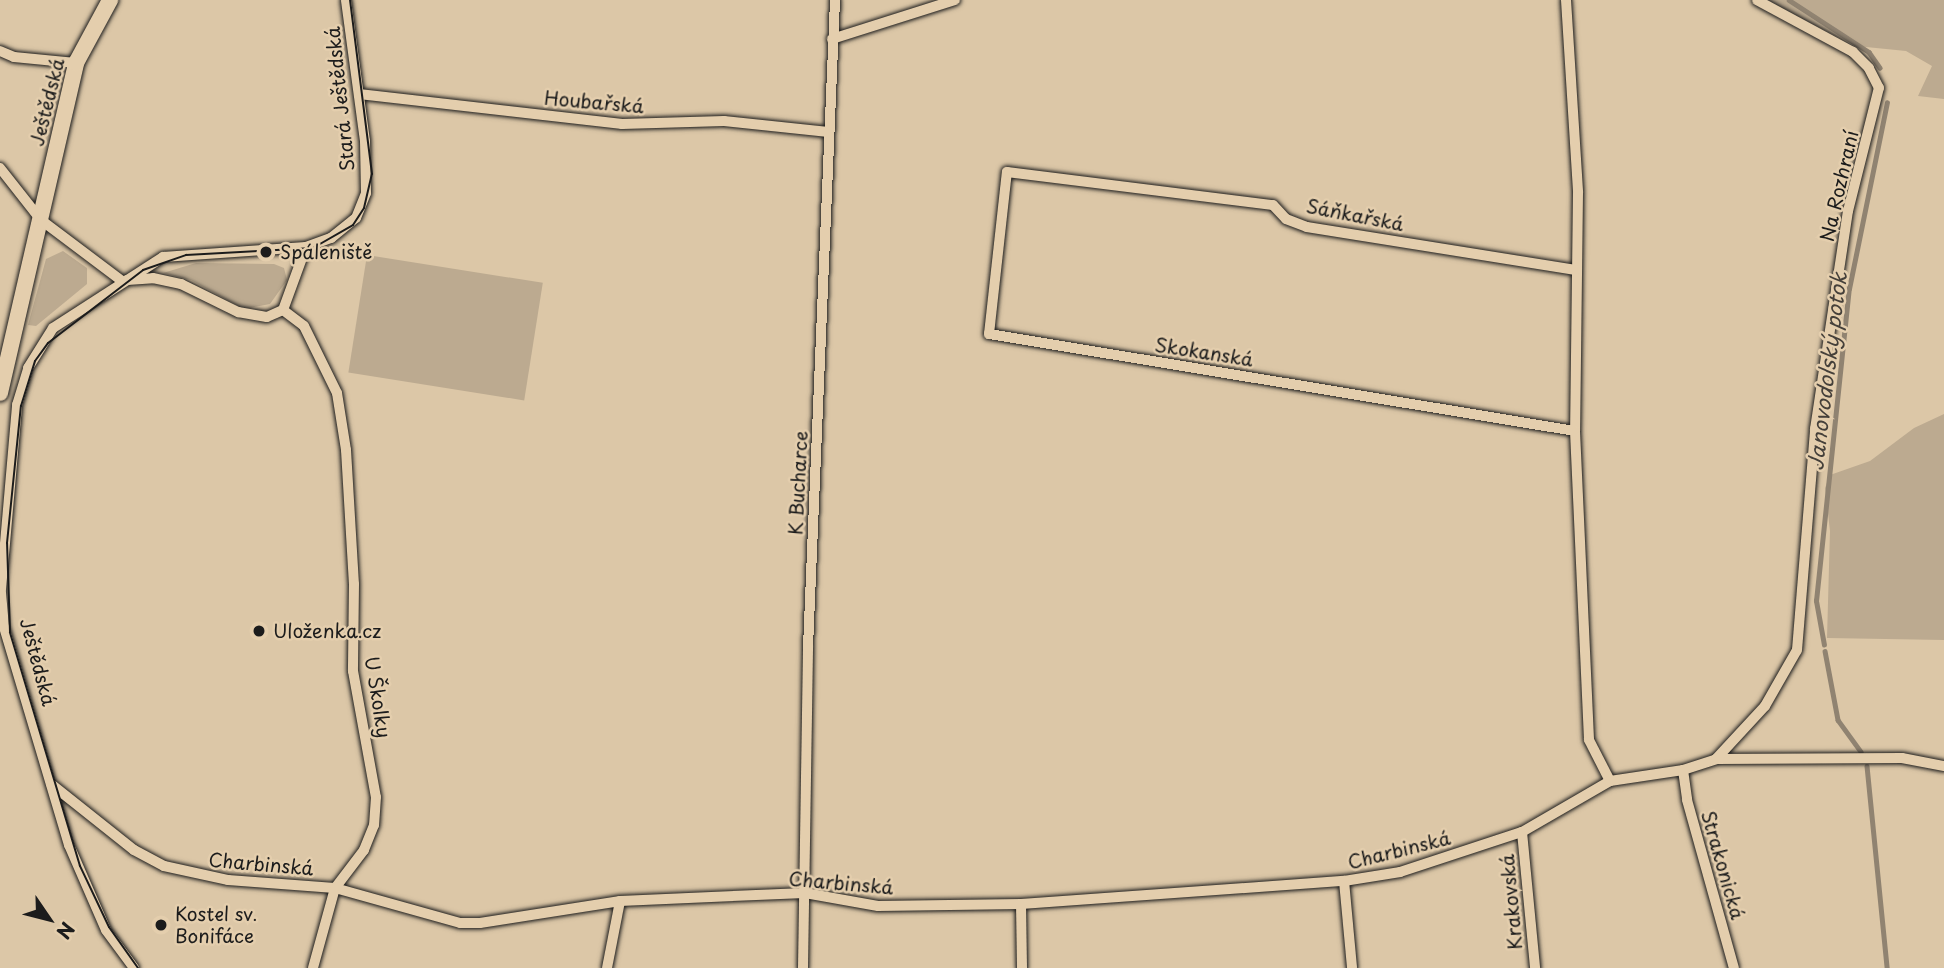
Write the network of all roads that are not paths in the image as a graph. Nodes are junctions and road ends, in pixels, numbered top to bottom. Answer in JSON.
{"nodes":[{"id":1,"x":110,"y":0,"type":"edge"},
{"id":2,"x":346,"y":0,"type":"edge"},
{"id":3,"x":835,"y":0,"type":"edge"},
{"id":4,"x":955,"y":0,"type":"edge"},
{"id":5,"x":1566,"y":0,"type":"edge"},
{"id":6,"x":1756,"y":0,"type":"edge"},
{"id":7,"x":832,"y":38,"type":"junction"},
{"id":8,"x":0,"y":51,"type":"edge"},
{"id":9,"x":76,"y":63,"type":"junction"},
{"id":10,"x":359,"y":94,"type":"junction"},
{"id":11,"x":828,"y":132,"type":"junction"},
{"id":12,"x":0,"y":168,"type":"edge"},
{"id":13,"x":1007,"y":172,"type":"joint"},
{"id":14,"x":41,"y":220,"type":"junction"},
{"id":15,"x":306,"y":247,"type":"junction"},
{"id":16,"x":1576,"y":270,"type":"junction"},
{"id":17,"x":122,"y":281,"type":"junction"},
{"id":18,"x":283,"y":310,"type":"junction"},
{"id":19,"x":2,"y":370,"type":"edge"},
{"id":20,"x":0,"y":393,"type":"edge"},
{"id":21,"x":1575,"y":431,"type":"junction"},
{"id":22,"x":1716,"y":759,"type":"junction"},
{"id":23,"x":1944,"y":766,"type":"edge"},
{"id":24,"x":1683,"y":770,"type":"junction"},
{"id":25,"x":1610,"y":781,"type":"junction"},
{"id":26,"x":51,"y":784,"type":"junction"},
{"id":27,"x":1522,"y":832,"type":"junction"},
{"id":28,"x":1344,"y":881,"type":"junction"},
{"id":29,"x":335,"y":888,"type":"junction"},
{"id":30,"x":805,"y":893,"type":"junction"},
{"id":31,"x":620,"y":901,"type":"junction"},
{"id":32,"x":1021,"y":904,"type":"junction"},
{"id":33,"x":134,"y":968,"type":"edge"},
{"id":34,"x":313,"y":968,"type":"edge"},
{"id":35,"x":607,"y":968,"type":"edge"},
{"id":36,"x":803,"y":968,"type":"edge"},
{"id":37,"x":1022,"y":968,"type":"edge"},
{"id":38,"x":1352,"y":968,"type":"edge"},
{"id":39,"x":1535,"y":968,"type":"edge"},
{"id":40,"x":1734,"y":968,"type":"edge"}],
"edges":[{"from":1,"to":9,"type":"street","name":"Ještědská"},
{"from":2,"to":10,"type":"street","name":"Stará Ještědská"},
{"from":3,"to":7,"type":"street","name":"K Bucharce"},
{"from":4,"to":7,"type":"street"},
{"from":5,"to":16,"type":"street"},
{"from":6,"to":22,"type":"street","name":"Na Rozhraní"},
{"from":7,"to":11,"type":"street","name":"K Bucharce"},
{"from":8,"to":9,"type":"street"},
{"from":9,"to":14,"type":"street","name":"Ještědská"},
{"from":10,"to":11,"type":"street","name":"Houbařská"},
{"from":10,"to":15,"type":"street","name":"Stará Ještědská"},
{"from":11,"to":30,"type":"street","name":"K Bucharce"},
{"from":12,"to":14,"type":"street"},
{"from":13,"to":16,"type":"street","name":"Sáňkařská"},
{"from":13,"to":21,"type":"street","name":"Skokanská"},
{"from":14,"to":17,"type":"street"},
{"from":14,"to":19,"type":"street","name":"Ještědská"},
{"from":15,"to":17,"type":"street","name":"Stará Ještědská"},
{"from":15,"to":18,"type":"street"},
{"from":16,"to":21,"type":"street"},
{"from":17,"to":18,"type":"street"},
{"from":17,"to":26,"type":"street","name":"Ještědská"},
{"from":18,"to":29,"type":"street","name":"U Školky"},
{"from":19,"to":20,"type":"street","name":"Ještědská"},
{"from":21,"to":25,"type":"street"},
{"from":22,"to":23,"type":"street"},
{"from":22,"to":24,"type":"street","name":"Na Rozhraní"},
{"from":24,"to":25,"type":"street","name":"Charbinská"},
{"from":24,"to":40,"type":"street","name":"Strakonická"},
{"from":25,"to":27,"type":"street","name":"Charbinská"},
{"from":26,"to":29,"type":"street","name":"Charbinská"},
{"from":26,"to":33,"type":"street","name":"Ještědská"},
{"from":27,"to":28,"type":"street","name":"Charbinská"},
{"from":27,"to":39,"type":"street","name":"Krakovská"},
{"from":28,"to":32,"type":"street","name":"Charbinská"},
{"from":28,"to":38,"type":"street"},
{"from":29,"to":31,"type":"street","name":"Charbinská"},
{"from":29,"to":34,"type":"street","name":"U Školky"},
{"from":30,"to":31,"type":"street","name":"Charbinská"},
{"from":30,"to":32,"type":"street","name":"Charbinská"},
{"from":30,"to":36,"type":"street","name":"K Bucharce"},
{"from":31,"to":35,"type":"street"},
{"from":32,"to":37,"type":"street"}]}
